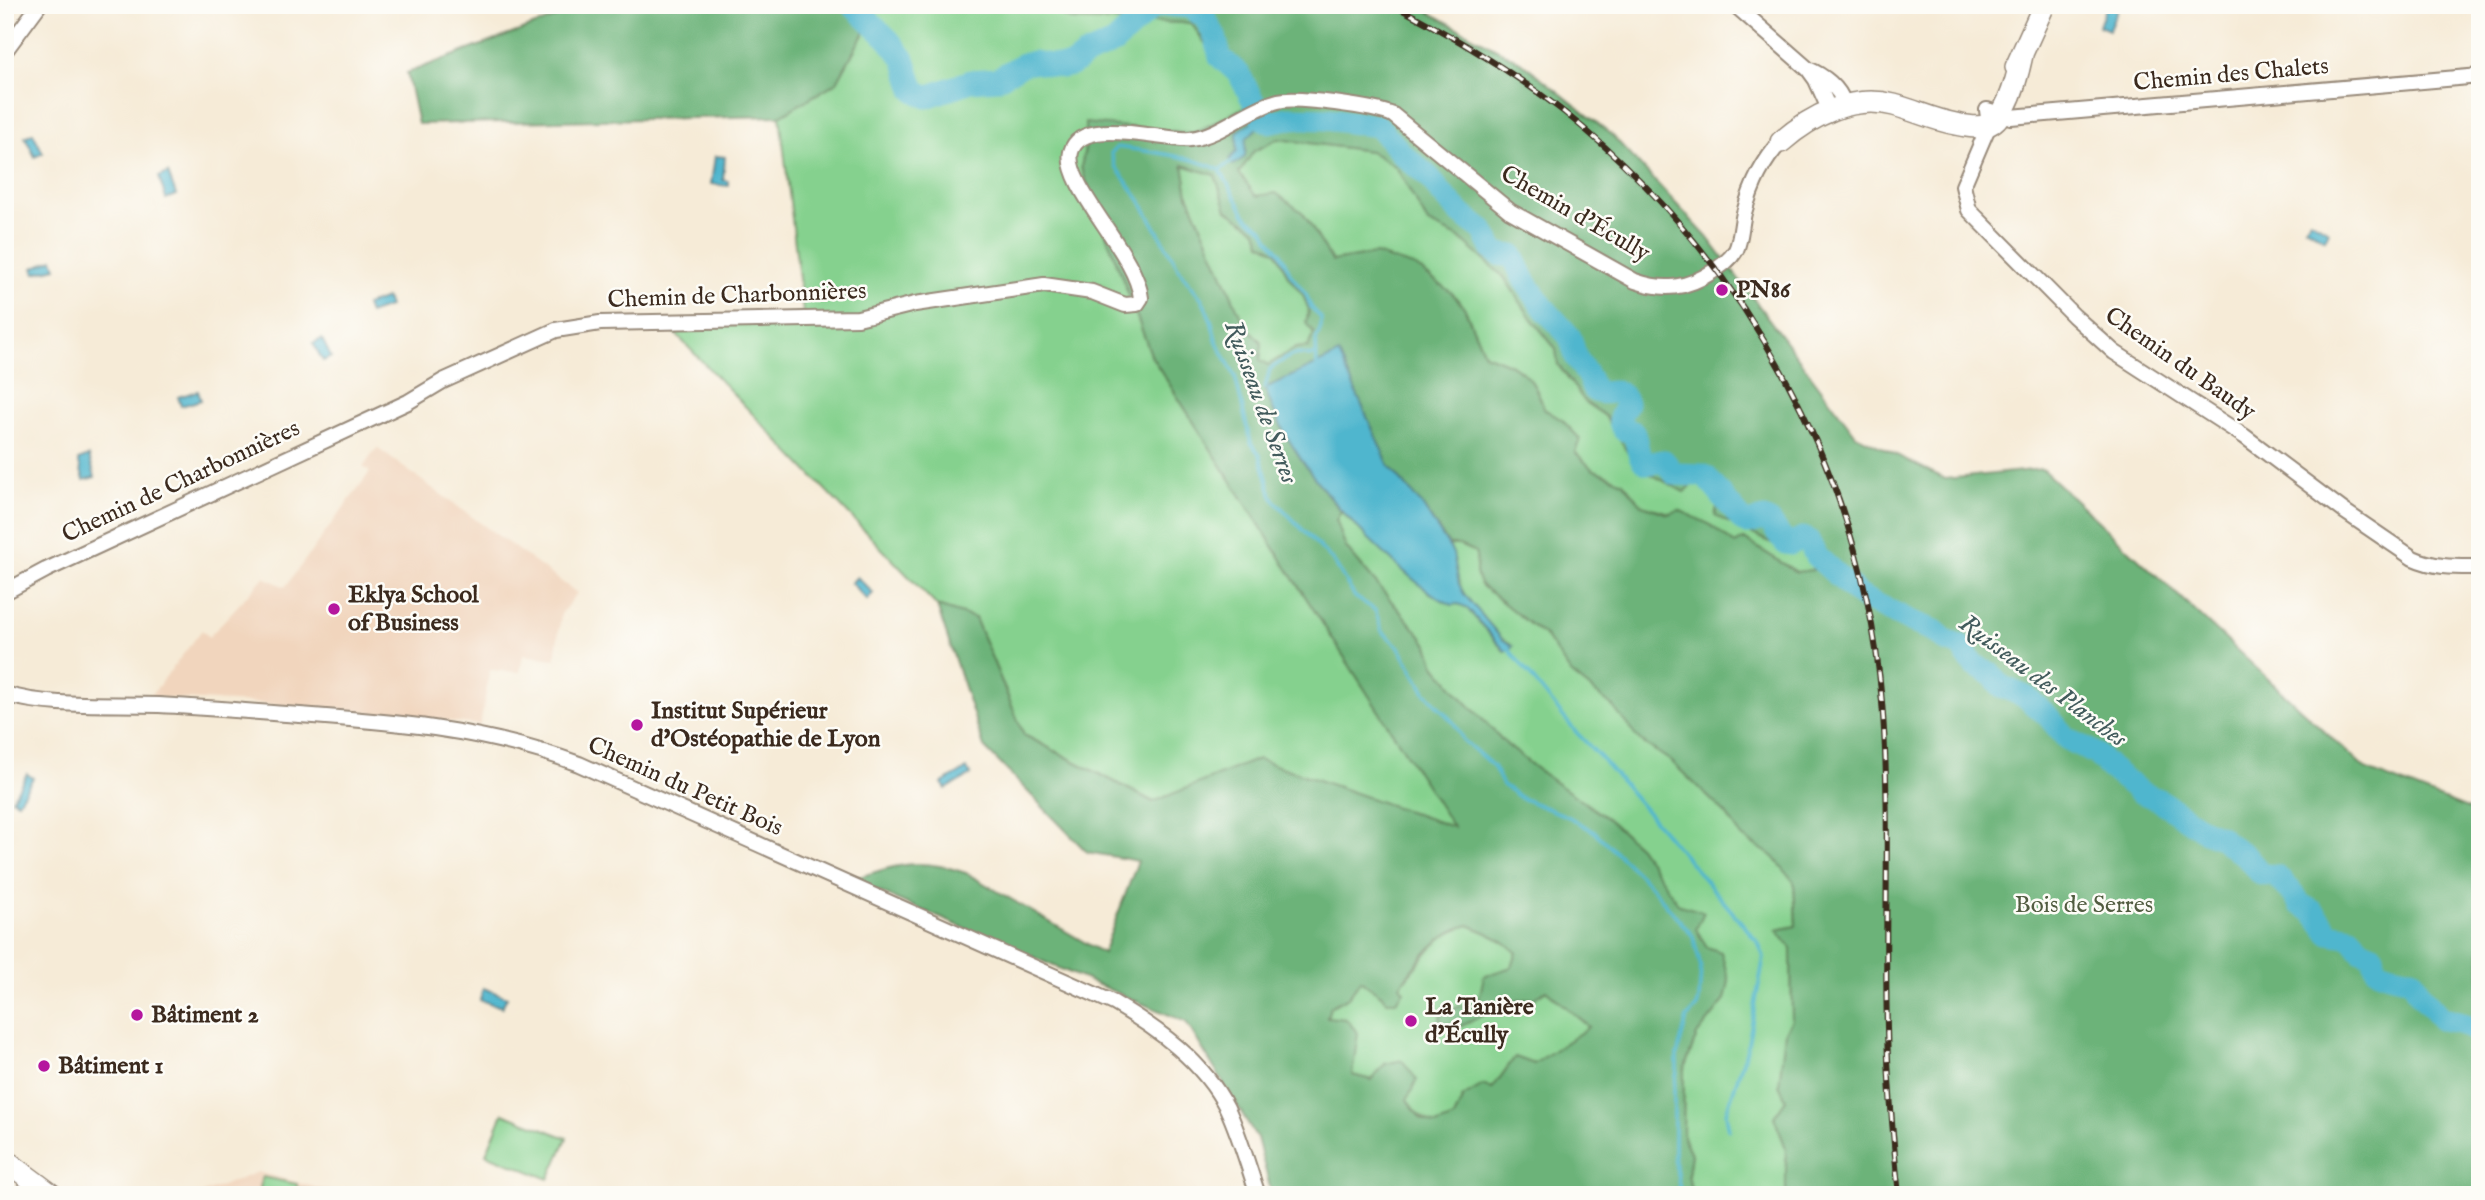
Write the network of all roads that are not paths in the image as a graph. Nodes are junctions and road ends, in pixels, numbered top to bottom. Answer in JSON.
{"nodes":[{"id":1,"x":38,"y":5,"type":"edge"},
{"id":2,"x":1735,"y":5,"type":"edge"},
{"id":3,"x":2044,"y":5,"type":"edge"},
{"id":4,"x":5,"y":51,"type":"edge"},
{"id":5,"x":2480,"y":76,"type":"edge"},
{"id":6,"x":1270,"y":104,"type":"joint"},
{"id":7,"x":1837,"y":107,"type":"junction"},
{"id":8,"x":1992,"y":116,"type":"junction"},
{"id":9,"x":1782,"y":142,"type":"joint"},
{"id":10,"x":2480,"y":567,"type":"edge"},
{"id":11,"x":5,"y":592,"type":"edge"},
{"id":12,"x":5,"y":694,"type":"edge"},
{"id":13,"x":5,"y":1160,"type":"edge"},
{"id":14,"x":52,"y":1195,"type":"edge"},
{"id":15,"x":1258,"y":1195,"type":"edge"}],
"edges":[{"from":1,"to":4,"type":"street"},
{"from":2,"to":7,"type":"street"},
{"from":3,"to":8,"type":"street"},
{"from":5,"to":8,"type":"street","name":"Chemin des Chalets"},
{"from":6,"to":9,"type":"street","name":"Chemin d'Écully"},
{"from":6,"to":11,"type":"street","name":"Chemin de Charbonnières"},
{"from":7,"to":8,"type":"street","name":"Chemin d'Écully"},
{"from":7,"to":9,"type":"street","name":"Chemin d'Écully"},
{"from":8,"to":10,"type":"street","name":"Chemin du Baudy"},
{"from":12,"to":15,"type":"street","name":"Chemin du Petit Bois"},
{"from":13,"to":14,"type":"street"}]}
